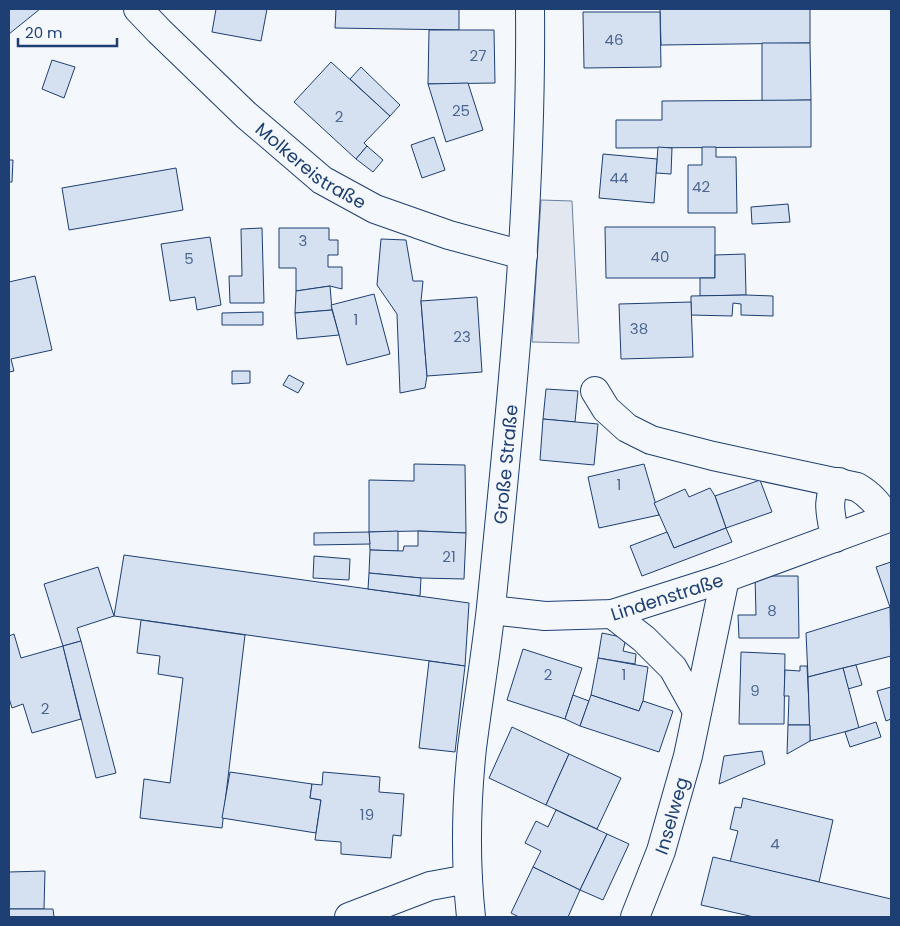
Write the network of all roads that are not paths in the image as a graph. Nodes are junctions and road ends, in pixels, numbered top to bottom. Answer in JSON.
{"nodes":[{"id":1,"x":138,"y":9,"type":"edge"},
{"id":2,"x":530,"y":9,"type":"edge"},
{"id":3,"x":523,"y":255,"type":"junction"},
{"id":4,"x":595,"y":391,"type":"dead end"},
{"id":5,"x":839,"y":482,"type":"junction"},
{"id":6,"x":889,"y":518,"type":"edge"},
{"id":7,"x":836,"y":538,"type":"junction"},
{"id":8,"x":725,"y":578,"type":"junction"},
{"id":9,"x":491,"y":610,"type":"junction"},
{"id":10,"x":612,"y":614,"type":"junction"},
{"id":11,"x":697,"y":710,"type":"junction"},
{"id":12,"x":468,"y":878,"type":"junction"},
{"id":13,"x":349,"y":917,"type":"edge"},
{"id":14,"x":471,"y":917,"type":"edge"},
{"id":15,"x":637,"y":917,"type":"edge"}],
"edges":[{"from":1,"to":3,"type":"street","name":"Molkereistraße"},
{"from":2,"to":3,"type":"street","name":"Große Straße"},
{"from":3,"to":9,"type":"street","name":"Große Straße"},
{"from":4,"to":5,"type":"street","name":"Lindenstraße"},
{"from":5,"to":6,"type":"street","name":"Lindenstraße"},
{"from":5,"to":7,"type":"street"},
{"from":6,"to":7,"type":"street","name":"Lindenstraße"},
{"from":7,"to":8,"type":"street","name":"Lindenstraße"},
{"from":8,"to":10,"type":"street","name":"Lindenstraße"},
{"from":8,"to":11,"type":"street","name":"Inselweg"},
{"from":9,"to":10,"type":"street","name":"Lindenstraße"},
{"from":9,"to":12,"type":"street","name":"Große Straße"},
{"from":10,"to":11,"type":"street"},
{"from":11,"to":15,"type":"street","name":"Inselweg"},
{"from":12,"to":13,"type":"street"},
{"from":12,"to":14,"type":"street","name":"Große Straße"}]}
